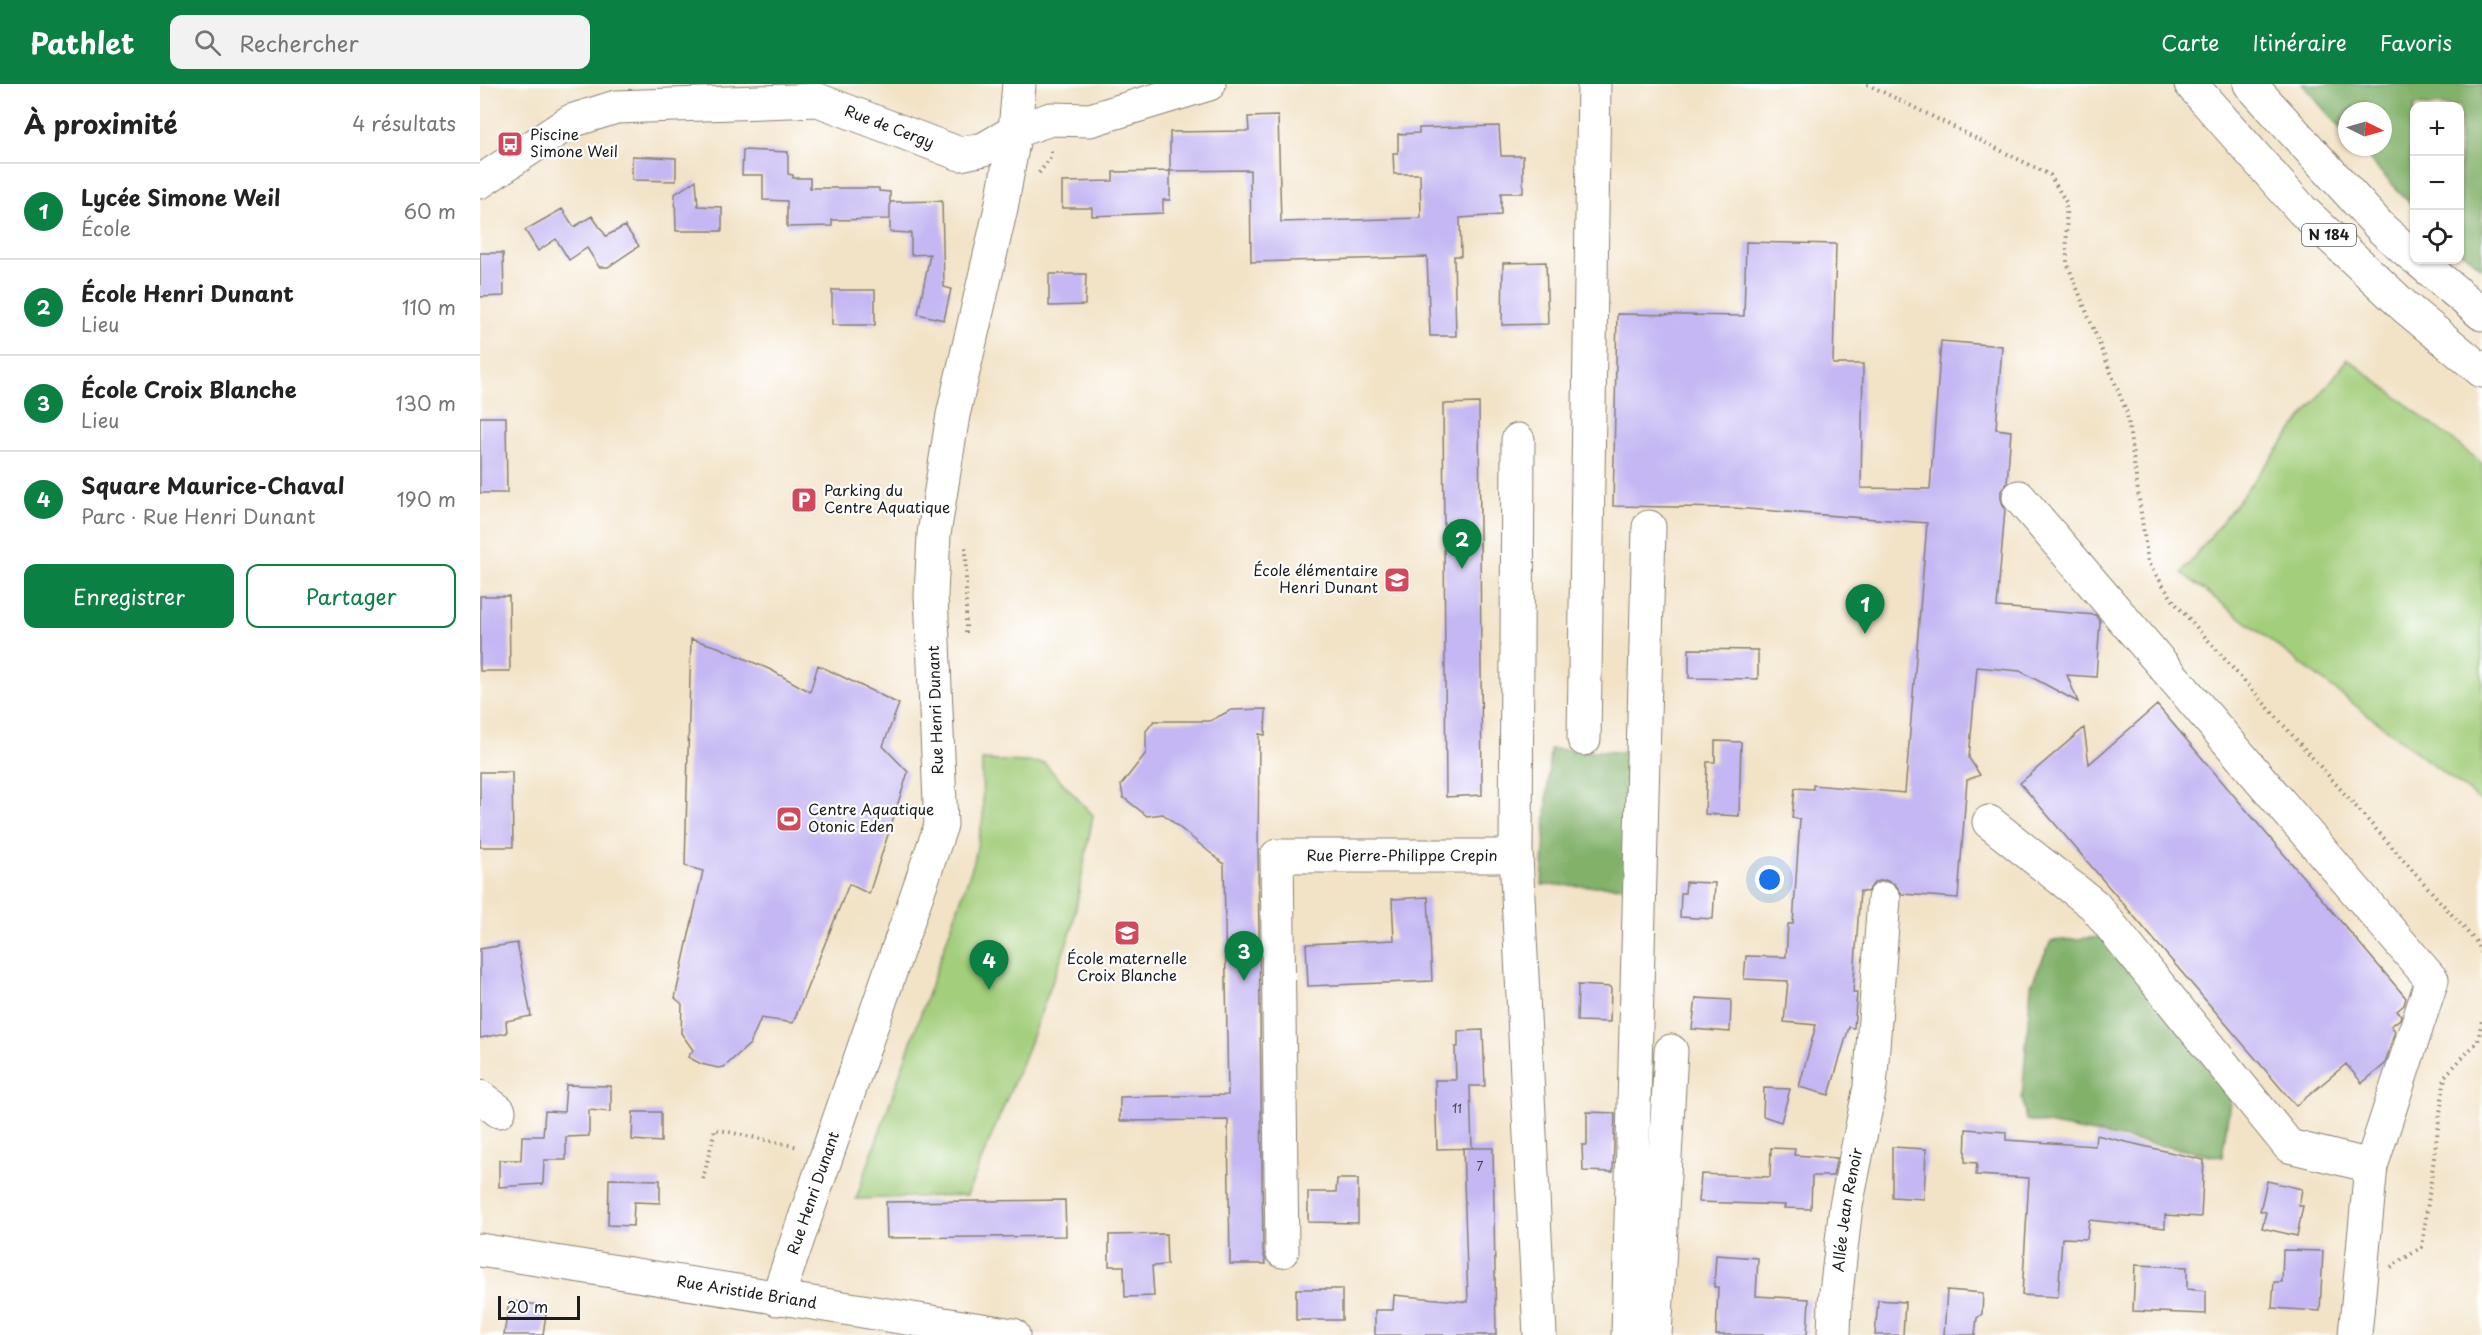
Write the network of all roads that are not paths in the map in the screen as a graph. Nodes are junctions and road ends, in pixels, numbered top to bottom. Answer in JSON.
{"nodes":[{"id":1,"x":1019,"y":84,"type":"edge"},
{"id":2,"x":1209,"y":84,"type":"edge"},
{"id":3,"x":1594,"y":84,"type":"edge"},
{"id":4,"x":2191,"y":84,"type":"edge"},
{"id":5,"x":2250,"y":84,"type":"edge"},
{"id":6,"x":1015,"y":131,"type":"junction"},
{"id":7,"x":960,"y":154,"type":"junction"},
{"id":8,"x":480,"y":183,"type":"edge"},
{"id":9,"x":1001,"y":208,"type":"junction"},
{"id":10,"x":2410,"y":253,"type":"edge"},
{"id":11,"x":2423,"y":264,"type":"edge"},
{"id":12,"x":2482,"y":314,"type":"edge"},
{"id":13,"x":2482,"y":371,"type":"edge"},
{"id":14,"x":1518,"y":440,"type":"dead end"},
{"id":15,"x":2019,"y":497,"type":"dead end"},
{"id":16,"x":1649,"y":527,"type":"dead end"},
{"id":17,"x":1584,"y":739,"type":"dead end"},
{"id":18,"x":1989,"y":822,"type":"dead end"},
{"id":19,"x":1516,"y":856,"type":"junction"},
{"id":20,"x":1884,"y":899,"type":"dead end"},
{"id":21,"x":1671,"y":1051,"type":"dead end"},
{"id":22,"x":2371,"y":1166,"type":"junction"},
{"id":23,"x":480,"y":1250,"type":"edge"},
{"id":24,"x":1282,"y":1251,"type":"dead end"},
{"id":25,"x":777,"y":1299,"type":"junction"},
{"id":26,"x":1012,"y":1335,"type":"edge"},
{"id":27,"x":1540,"y":1335,"type":"edge"},
{"id":28,"x":1628,"y":1335,"type":"edge"},
{"id":29,"x":1655,"y":1335,"type":"edge"},
{"id":30,"x":1834,"y":1335,"type":"edge"},
{"id":31,"x":2355,"y":1335,"type":"edge"}],
"edges":[{"from":1,"to":6,"type":"street"},
{"from":2,"to":6,"type":"street"},
{"from":3,"to":17,"type":"street"},
{"from":4,"to":13,"type":"street","number":"N 184"},
{"from":5,"to":10,"type":"street","number":"N 184"},
{"from":6,"to":7,"type":"street"},
{"from":6,"to":9,"type":"street","name":"Rue Henri Dunant"},
{"from":7,"to":8,"type":"street","name":"Rue de Cergy"},
{"from":7,"to":9,"type":"street"},
{"from":9,"to":25,"type":"street","name":"Rue Henri Dunant"},
{"from":11,"to":12,"type":"street","number":"N 184"},
{"from":14,"to":19,"type":"street"},
{"from":15,"to":22,"type":"street"},
{"from":16,"to":28,"type":"street"},
{"from":18,"to":22,"type":"street"},
{"from":19,"to":24,"type":"street","name":"Rue Pierre-Philippe Crepin"},
{"from":19,"to":27,"type":"street","name":"Rue Pierre-Philippe Crepin"},
{"from":20,"to":30,"type":"street","name":"Allée Jean Renoir"},
{"from":21,"to":29,"type":"street"},
{"from":22,"to":31,"type":"street"},
{"from":23,"to":25,"type":"street","name":"Rue Aristide Briand"},
{"from":25,"to":26,"type":"street","name":"Rue Aristide Briand"}]}
